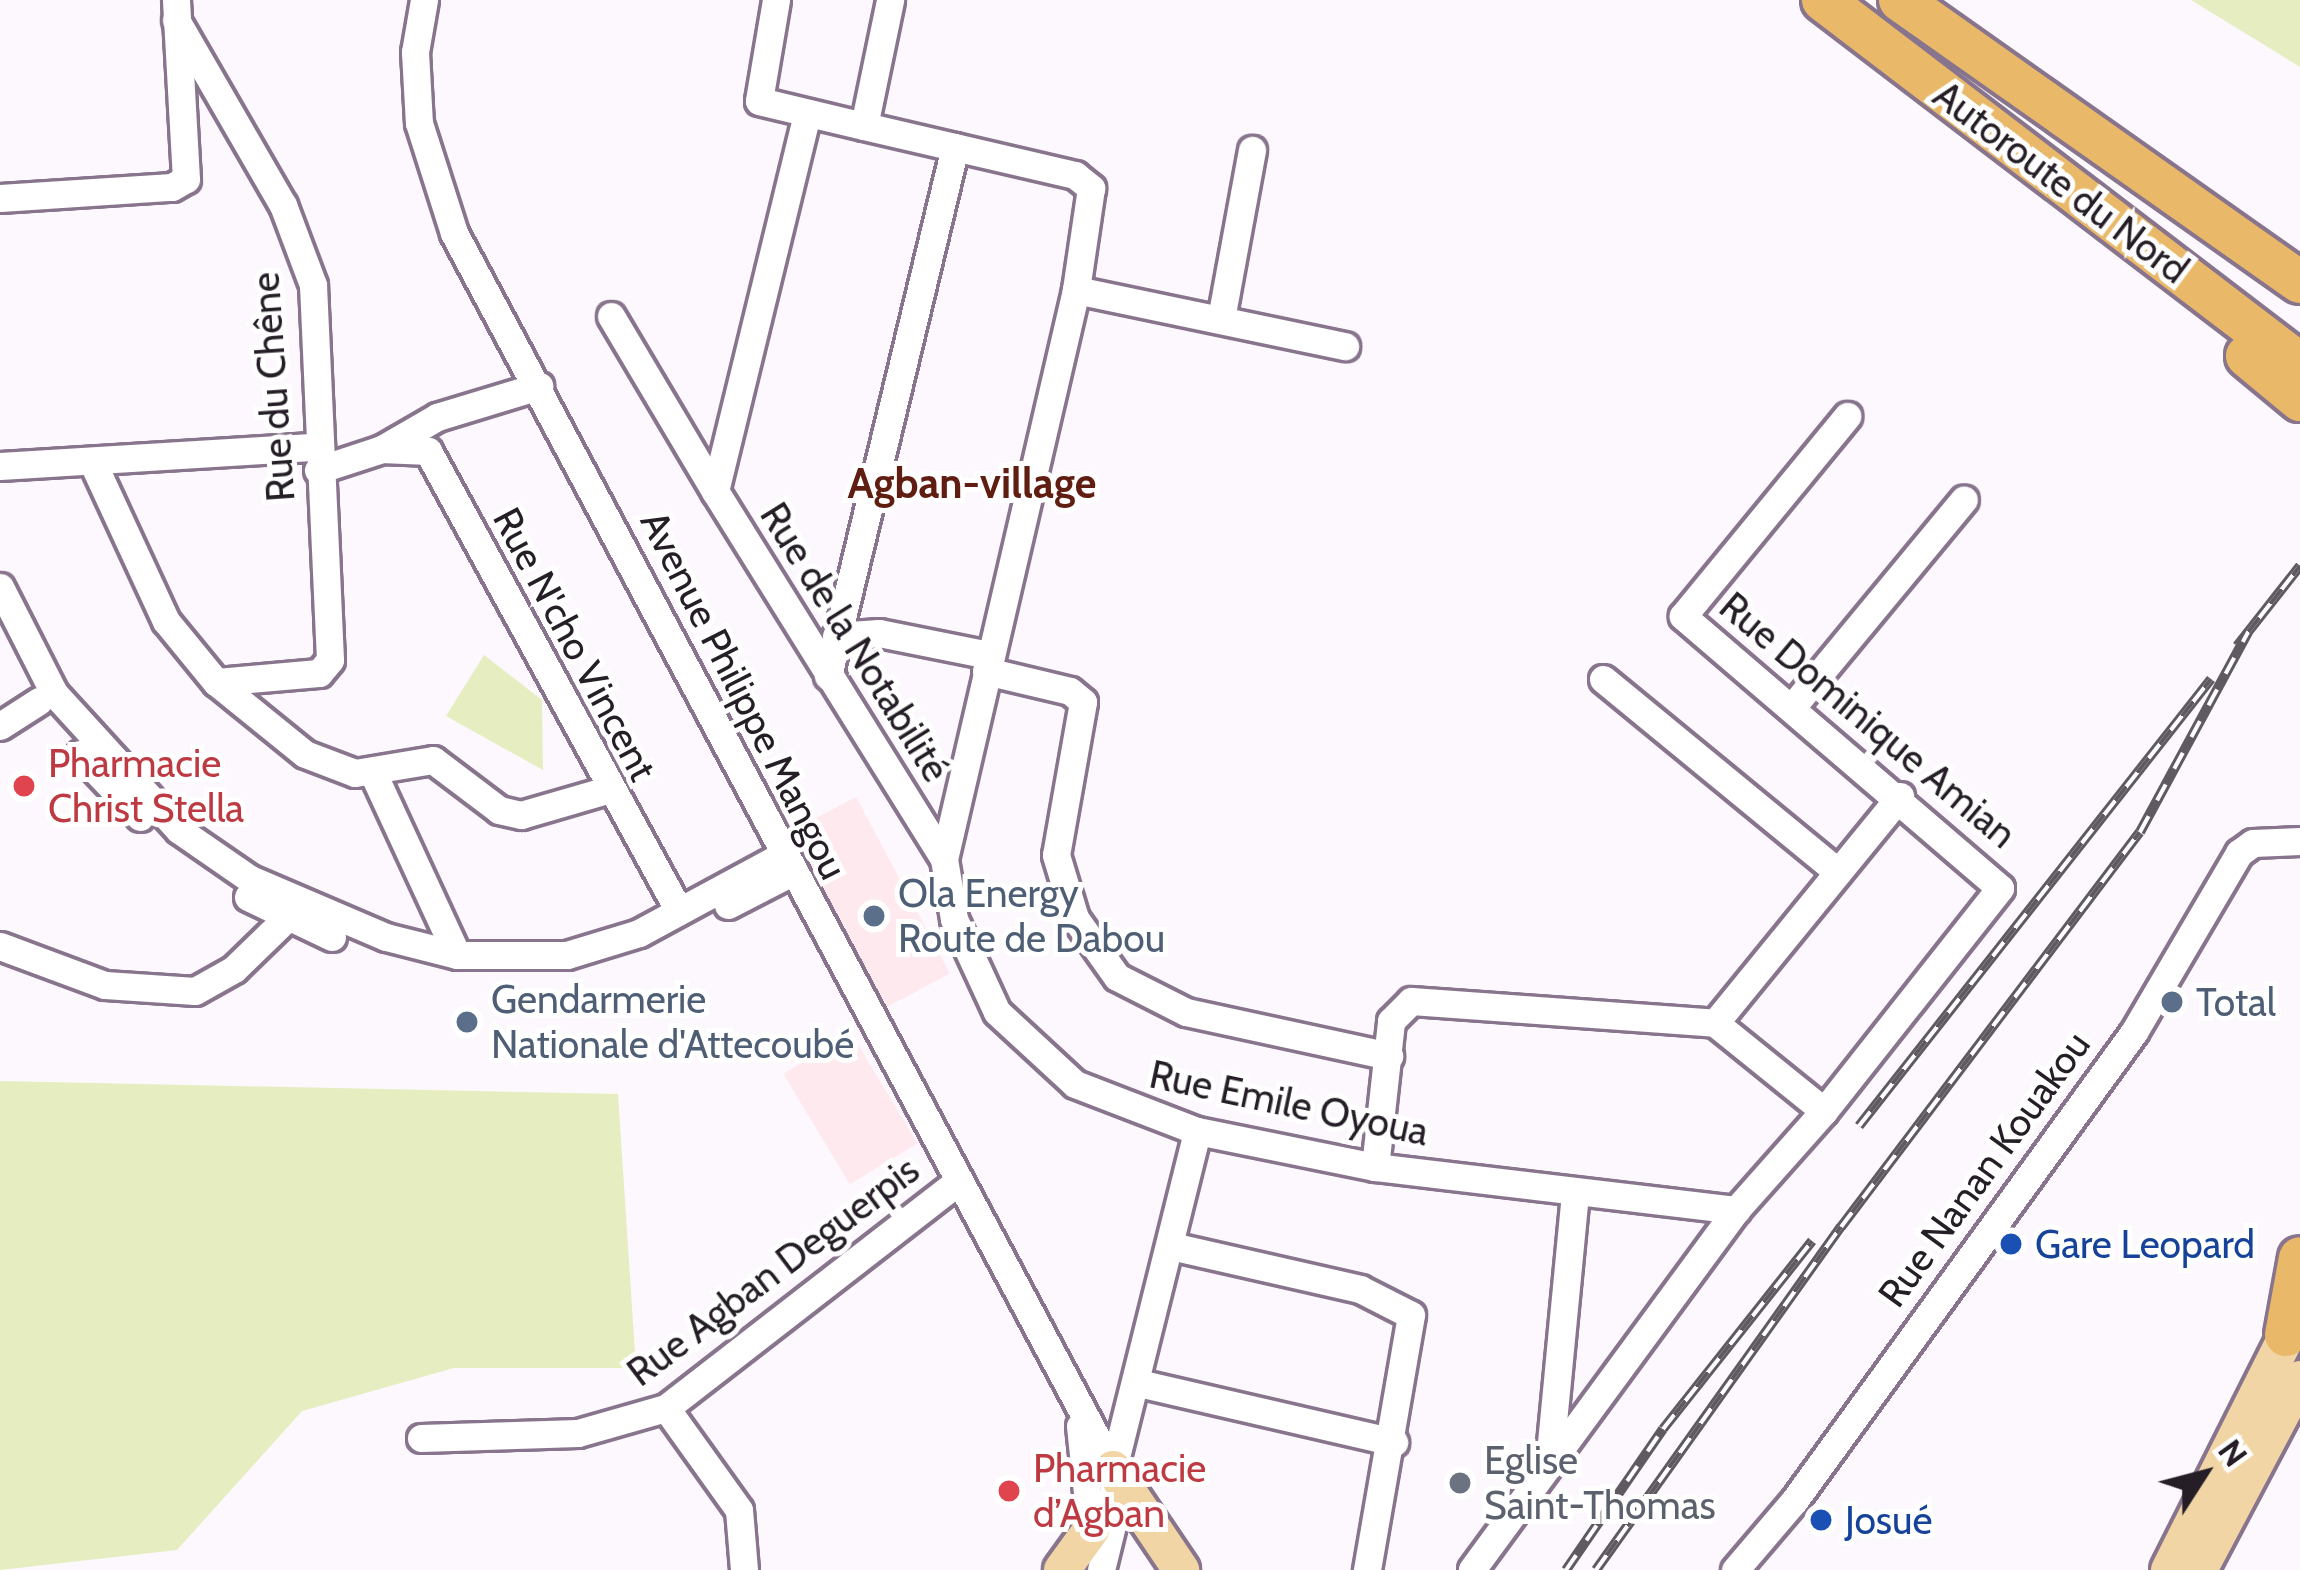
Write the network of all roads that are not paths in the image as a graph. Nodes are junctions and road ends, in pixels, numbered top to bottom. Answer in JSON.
{"nodes":[{"id":1,"x":424,"y":0,"type":"edge"},
{"id":2,"x":776,"y":0,"type":"edge"},
{"id":3,"x":890,"y":0,"type":"edge"},
{"id":4,"x":1823,"y":0,"type":"edge"},
{"id":5,"x":1900,"y":0,"type":"edge"},
{"id":6,"x":176,"y":10,"type":"edge"},
{"id":7,"x":1970,"y":53,"type":"junction"},
{"id":8,"x":806,"y":113,"type":"junction"},
{"id":9,"x":864,"y":126,"type":"junction"},
{"id":10,"x":955,"y":147,"type":"junction"},
{"id":11,"x":1252,"y":150,"type":"dead end"},
{"id":12,"x":2025,"y":154,"type":"junction"},
{"id":13,"x":0,"y":198,"type":"edge"},
{"id":14,"x":2300,"y":282,"type":"edge"},
{"id":15,"x":1076,"y":290,"type":"junction"},
{"id":16,"x":2300,"y":315,"type":"edge"},
{"id":17,"x":610,"y":316,"type":"dead end"},
{"id":18,"x":1221,"y":319,"type":"junction"},
{"id":19,"x":1345,"y":346,"type":"dead end"},
{"id":20,"x":2300,"y":364,"type":"edge"},
{"id":21,"x":539,"y":386,"type":"junction"},
{"id":22,"x":2300,"y":400,"type":"edge"},
{"id":23,"x":1847,"y":416,"type":"dead end"},
{"id":24,"x":382,"y":449,"type":"junction"},
{"id":25,"x":317,"y":459,"type":"junction"},
{"id":26,"x":92,"y":461,"type":"junction"},
{"id":27,"x":0,"y":466,"type":"edge"},
{"id":28,"x":715,"y":491,"type":"junction"},
{"id":29,"x":1964,"y":499,"type":"dead end"},
{"id":30,"x":0,"y":587,"type":"edge"},
{"id":31,"x":0,"y":630,"type":"edge"},
{"id":32,"x":836,"y":636,"type":"junction"},
{"id":33,"x":987,"y":663,"type":"junction"},
{"id":34,"x":828,"y":676,"type":"junction"},
{"id":35,"x":1603,"y":680,"type":"dead end"},
{"id":36,"x":216,"y":682,"type":"junction"},
{"id":37,"x":39,"y":701,"type":"junction"},
{"id":38,"x":1793,"y":706,"type":"junction"},
{"id":39,"x":0,"y":726,"type":"edge"},
{"id":40,"x":373,"y":773,"type":"junction"},
{"id":41,"x":607,"y":790,"type":"junction"},
{"id":42,"x":1900,"y":796,"type":"junction"},
{"id":43,"x":2300,"y":841,"type":"edge"},
{"id":44,"x":944,"y":859,"type":"junction"},
{"id":45,"x":787,"y":863,"type":"junction"},
{"id":46,"x":1838,"y":872,"type":"junction"},
{"id":47,"x":679,"y":911,"type":"junction"},
{"id":48,"x":294,"y":912,"type":"junction"},
{"id":49,"x":0,"y":946,"type":"edge"},
{"id":50,"x":458,"y":955,"type":"junction"},
{"id":51,"x":1715,"y":1023,"type":"junction"},
{"id":52,"x":1389,"y":1056,"type":"junction"},
{"id":53,"x":1824,"y":1111,"type":"junction"},
{"id":54,"x":1197,"y":1131,"type":"junction"},
{"id":55,"x":1375,"y":1167,"type":"junction"},
{"id":56,"x":956,"y":1184,"type":"junction"},
{"id":57,"x":1576,"y":1193,"type":"junction"},
{"id":58,"x":1736,"y":1210,"type":"junction"},
{"id":59,"x":1171,"y":1246,"type":"junction"},
{"id":60,"x":2300,"y":1258,"type":"edge"},
{"id":61,"x":2293,"y":1323,"type":"edge"},
{"id":62,"x":2300,"y":1379,"type":"edge"},
{"id":63,"x":1138,"y":1383,"type":"junction"},
{"id":64,"x":1076,"y":1406,"type":"junction"},
{"id":65,"x":666,"y":1408,"type":"junction"},
{"id":66,"x":422,"y":1438,"type":"dead end"},
{"id":67,"x":1394,"y":1442,"type":"junction"},
{"id":68,"x":1549,"y":1457,"type":"junction"},
{"id":69,"x":1113,"y":1469,"type":"junction"},
{"id":70,"x":1091,"y":1530,"type":"junction"},
{"id":71,"x":744,"y":1570,"type":"edge"},
{"id":72,"x":1062,"y":1570,"type":"edge"},
{"id":73,"x":1100,"y":1570,"type":"edge"},
{"id":74,"x":1181,"y":1570,"type":"edge"},
{"id":75,"x":1367,"y":1570,"type":"edge"},
{"id":76,"x":1472,"y":1570,"type":"edge"},
{"id":77,"x":1735,"y":1570,"type":"edge"},
{"id":78,"x":2169,"y":1570,"type":"edge"},
{"id":79,"x":2199,"y":1570,"type":"edge"}],
"edges":[{"from":1,"to":21,"type":"street","name":"Avenue Philippe Mangou"},
{"from":2,"to":8,"type":"street","name":"Rue Emile Oyoua"},
{"from":3,"to":9,"type":"street"},
{"from":4,"to":12,"type":"highway","name":"Autoroute du Nord"},
{"from":5,"to":7,"type":"highway","name":"Autoroute du Nord"},
{"from":6,"to":13,"type":"street"},
{"from":6,"to":25,"type":"street","name":"Rue du Chêne"},
{"from":7,"to":14,"type":"highway","name":"Autoroute du Nord"},
{"from":7,"to":16,"type":"highway"},
{"from":8,"to":9,"type":"street","name":"Rue Emile Oyoua"},
{"from":8,"to":28,"type":"street","name":"Rue de la Notabilité"},
{"from":9,"to":10,"type":"street","name":"Rue Emile Oyoua"},
{"from":10,"to":15,"type":"street","name":"Rue Emile Oyoua"},
{"from":10,"to":32,"type":"street"},
{"from":11,"to":18,"type":"street"},
{"from":12,"to":20,"type":"highway","name":"Autoroute du Nord"},
{"from":12,"to":22,"type":"highway"},
{"from":15,"to":18,"type":"street"},
{"from":15,"to":33,"type":"street","name":"Rue Emile Oyoua"},
{"from":17,"to":28,"type":"street"},
{"from":18,"to":19,"type":"street"},
{"from":21,"to":24,"type":"street"},
{"from":21,"to":45,"type":"street","name":"Avenue Philippe Mangou"},
{"from":23,"to":38,"type":"street","name":"Rue Dominique Amian"},
{"from":24,"to":25,"type":"street"},
{"from":24,"to":41,"type":"street","name":"Rue N'cho Vincent"},
{"from":25,"to":26,"type":"street"},
{"from":25,"to":36,"type":"street","name":"Rue du Chêne"},
{"from":26,"to":27,"type":"street"},
{"from":26,"to":36,"type":"street"},
{"from":28,"to":34,"type":"street","name":"Rue de la Notabilité"},
{"from":29,"to":38,"type":"street"},
{"from":30,"to":48,"type":"street"},
{"from":31,"to":37,"type":"street"},
{"from":32,"to":33,"type":"street"},
{"from":32,"to":34,"type":"street"},
{"from":33,"to":44,"type":"street","name":"Rue Emile Oyoua"},
{"from":33,"to":52,"type":"street"},
{"from":34,"to":44,"type":"street","name":"Rue de la Notabilité"},
{"from":35,"to":46,"type":"street"},
{"from":36,"to":40,"type":"street"},
{"from":37,"to":39,"type":"street"},
{"from":37,"to":48,"type":"street"},
{"from":38,"to":42,"type":"street","name":"Rue Dominique Amian"},
{"from":40,"to":41,"type":"street"},
{"from":40,"to":50,"type":"street"},
{"from":41,"to":47,"type":"street","name":"Rue N'cho Vincent"},
{"from":42,"to":46,"type":"street"},
{"from":42,"to":53,"type":"street","name":"Rue Dominique Amian"},
{"from":43,"to":77,"type":"street","name":"Rue Nanan Kouakou"},
{"from":44,"to":54,"type":"street","name":"Rue Emile Oyoua"},
{"from":45,"to":47,"type":"street"},
{"from":45,"to":48,"type":"street"},
{"from":45,"to":56,"type":"street","name":"Avenue Philippe Mangou"},
{"from":46,"to":51,"type":"street"},
{"from":47,"to":50,"type":"street"},
{"from":48,"to":49,"type":"street"},
{"from":48,"to":50,"type":"street"},
{"from":51,"to":52,"type":"street"},
{"from":51,"to":53,"type":"street"},
{"from":52,"to":55,"type":"street"},
{"from":53,"to":58,"type":"street"},
{"from":54,"to":55,"type":"street","name":"Rue Emile Oyoua"},
{"from":54,"to":59,"type":"street"},
{"from":55,"to":57,"type":"street","name":"Rue Emile Oyoua"},
{"from":56,"to":64,"type":"street","name":"Avenue Philippe Mangou"},
{"from":56,"to":65,"type":"street","name":"Rue Agban Deguerpis"},
{"from":57,"to":58,"type":"street","name":"Rue Emile Oyoua"},
{"from":57,"to":68,"type":"street"},
{"from":58,"to":68,"type":"street"},
{"from":59,"to":63,"type":"street"},
{"from":59,"to":67,"type":"street"},
{"from":60,"to":61,"type":"highway"},
{"from":61,"to":78,"type":"main road"},
{"from":62,"to":79,"type":"main road"},
{"from":63,"to":67,"type":"street"},
{"from":63,"to":69,"type":"street"},
{"from":64,"to":69,"type":"street","name":"Avenue Philippe Mangou"},
{"from":64,"to":70,"type":"street","name":"Avenue Philippe Mangou"},
{"from":65,"to":66,"type":"street","name":"Rue Agban Deguerpis"},
{"from":65,"to":71,"type":"street"},
{"from":67,"to":75,"type":"street"},
{"from":68,"to":76,"type":"street"},
{"from":69,"to":73,"type":"street","name":"Avenue Philippe Mangou"},
{"from":69,"to":74,"type":"main road"},
{"from":70,"to":72,"type":"main road"},
{"from":70,"to":73,"type":"street","name":"Avenue Philippe Mangou"}]}
